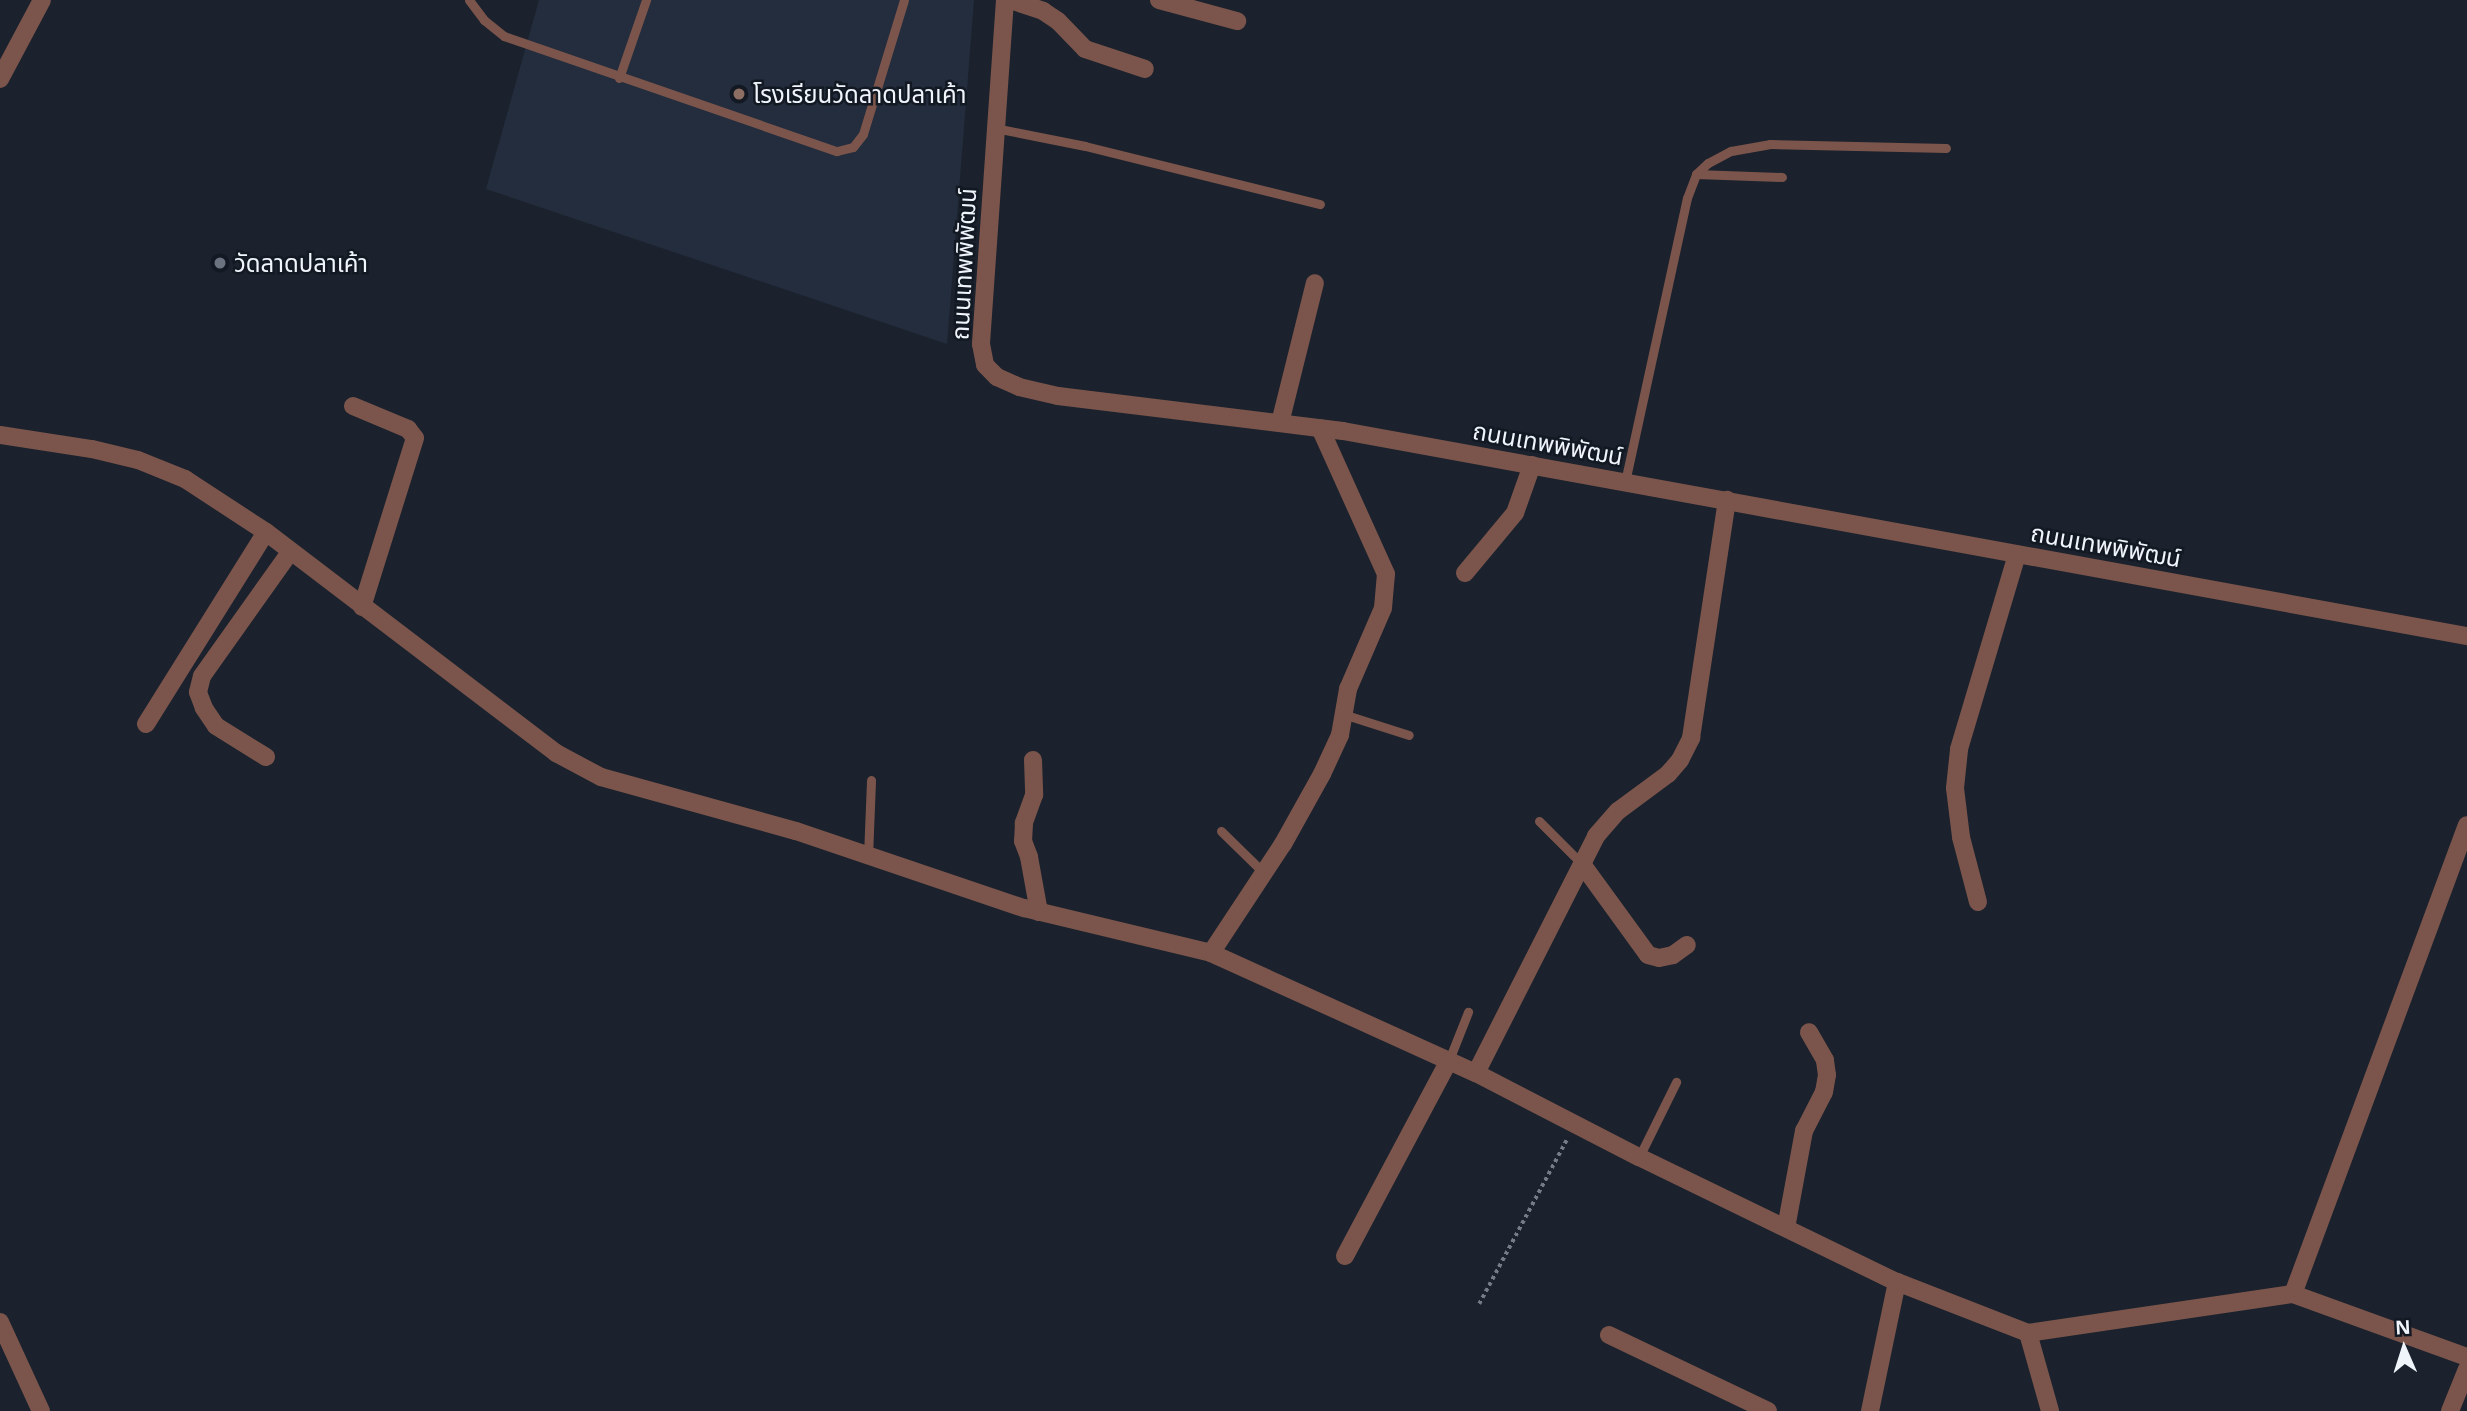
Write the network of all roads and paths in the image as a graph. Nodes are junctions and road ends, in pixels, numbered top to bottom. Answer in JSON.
{"nodes":[{"id":1,"x":42,"y":0,"type":"edge"},
{"id":2,"x":469,"y":0,"type":"edge"},
{"id":3,"x":646,"y":0,"type":"edge"},
{"id":4,"x":904,"y":0,"type":"edge"},
{"id":5,"x":1007,"y":0,"type":"edge"},
{"id":6,"x":1158,"y":0,"type":"edge"},
{"id":7,"x":1237,"y":21,"type":"dead end"},
{"id":8,"x":1145,"y":69,"type":"dead end"},
{"id":9,"x":619,"y":78,"type":"junction"},
{"id":10,"x":0,"y":79,"type":"edge"},
{"id":11,"x":995,"y":128,"type":"junction"},
{"id":12,"x":1946,"y":148,"type":"dead end"},
{"id":13,"x":1696,"y":174,"type":"junction"},
{"id":14,"x":1782,"y":177,"type":"dead end"},
{"id":15,"x":1320,"y":204,"type":"dead end"},
{"id":16,"x":1315,"y":283,"type":"dead end"},
{"id":17,"x":353,"y":406,"type":"dead end"},
{"id":18,"x":1280,"y":423,"type":"junction"},
{"id":19,"x":1320,"y":428,"type":"junction"},
{"id":20,"x":0,"y":435,"type":"edge"},
{"id":21,"x":1532,"y":465,"type":"junction"},
{"id":22,"x":1625,"y":482,"type":"junction"},
{"id":23,"x":1727,"y":500,"type":"junction"},
{"id":24,"x":266,"y":532,"type":"junction"},
{"id":25,"x":290,"y":552,"type":"junction"},
{"id":26,"x":2017,"y":554,"type":"junction"},
{"id":27,"x":1465,"y":573,"type":"dead end"},
{"id":28,"x":362,"y":607,"type":"junction"},
{"id":29,"x":2467,"y":636,"type":"edge"},
{"id":30,"x":1343,"y":714,"type":"junction"},
{"id":31,"x":146,"y":724,"type":"dead end"},
{"id":32,"x":1409,"y":734,"type":"dead end"},
{"id":33,"x":265,"y":757,"type":"dead end"},
{"id":34,"x":1033,"y":760,"type":"dead end"},
{"id":35,"x":871,"y":780,"type":"dead end"},
{"id":36,"x":1539,"y":821,"type":"dead end"},
{"id":37,"x":2467,"y":825,"type":"edge"},
{"id":38,"x":1221,"y":831,"type":"dead end"},
{"id":39,"x":868,"y":856,"type":"junction"},
{"id":40,"x":1582,"y":864,"type":"junction"},
{"id":41,"x":1264,"y":873,"type":"junction"},
{"id":42,"x":1978,"y":902,"type":"dead end"},
{"id":43,"x":1040,"y":912,"type":"junction"},
{"id":44,"x":1687,"y":945,"type":"dead end"},
{"id":45,"x":1211,"y":953,"type":"junction"},
{"id":46,"x":1468,"y":1012,"type":"dead end"},
{"id":47,"x":1809,"y":1032,"type":"dead end"},
{"id":48,"x":1449,"y":1060,"type":"junction"},
{"id":49,"x":1476,"y":1073,"type":"junction"},
{"id":50,"x":1676,"y":1082,"type":"dead end"},
{"id":51,"x":1575,"y":1124,"type":"junction"},
{"id":52,"x":1639,"y":1157,"type":"junction"},
{"id":53,"x":1786,"y":1228,"type":"junction"},
{"id":54,"x":1345,"y":1256,"type":"dead end"},
{"id":55,"x":1897,"y":1282,"type":"junction"},
{"id":56,"x":2293,"y":1294,"type":"junction"},
{"id":57,"x":1479,"y":1304,"type":"dead end"},
{"id":58,"x":0,"y":1322,"type":"edge"},
{"id":59,"x":2028,"y":1333,"type":"junction"},
{"id":60,"x":1609,"y":1335,"type":"dead end"},
{"id":61,"x":2467,"y":1357,"type":"edge"},
{"id":62,"x":2467,"y":1369,"type":"edge"},
{"id":63,"x":41,"y":1411,"type":"edge"},
{"id":64,"x":1768,"y":1411,"type":"edge"},
{"id":65,"x":1870,"y":1411,"type":"edge"},
{"id":66,"x":2050,"y":1411,"type":"edge"},
{"id":67,"x":2450,"y":1411,"type":"edge"}],
"edges":[{"from":1,"to":10,"type":"street"},
{"from":2,"to":9,"type":"lane"},
{"from":3,"to":9,"type":"lane"},
{"from":4,"to":9,"type":"lane"},
{"from":5,"to":8,"type":"street"},
{"from":5,"to":11,"type":"street","name":"ถนนเทพพิพัฒน์"},
{"from":6,"to":7,"type":"street"},
{"from":11,"to":15,"type":"lane"},
{"from":11,"to":18,"type":"street","name":"ถนนเทพพิพัฒน์"},
{"from":12,"to":13,"type":"lane"},
{"from":13,"to":14,"type":"lane"},
{"from":13,"to":22,"type":"lane"},
{"from":16,"to":18,"type":"street"},
{"from":17,"to":28,"type":"street"},
{"from":18,"to":19,"type":"street","name":"ถนนเทพพิพัฒน์"},
{"from":19,"to":21,"type":"street","name":"ถนนเทพพิพัฒน์"},
{"from":19,"to":30,"type":"street"},
{"from":20,"to":24,"type":"street"},
{"from":21,"to":22,"type":"street","name":"ถนนเทพพิพัฒน์"},
{"from":21,"to":27,"type":"street"},
{"from":22,"to":23,"type":"street","name":"ถนนเทพพิพัฒน์"},
{"from":23,"to":26,"type":"street","name":"ถนนเทพพิพัฒน์"},
{"from":23,"to":40,"type":"street"},
{"from":24,"to":25,"type":"street"},
{"from":24,"to":31,"type":"street"},
{"from":25,"to":28,"type":"street"},
{"from":25,"to":33,"type":"street"},
{"from":26,"to":29,"type":"street","name":"ถนนเทพพิพัฒน์"},
{"from":26,"to":42,"type":"street"},
{"from":28,"to":39,"type":"street"},
{"from":30,"to":32,"type":"lane"},
{"from":30,"to":41,"type":"street"},
{"from":34,"to":43,"type":"street"},
{"from":35,"to":39,"type":"lane"},
{"from":36,"to":40,"type":"lane"},
{"from":37,"to":56,"type":"street"},
{"from":38,"to":41,"type":"lane"},
{"from":39,"to":43,"type":"street"},
{"from":40,"to":44,"type":"street"},
{"from":40,"to":49,"type":"street"},
{"from":41,"to":45,"type":"street"},
{"from":43,"to":45,"type":"street"},
{"from":45,"to":48,"type":"street"},
{"from":46,"to":48,"type":"lane"},
{"from":47,"to":53,"type":"street"},
{"from":48,"to":49,"type":"street"},
{"from":48,"to":54,"type":"street"},
{"from":49,"to":51,"type":"street"},
{"from":50,"to":52,"type":"lane"},
{"from":51,"to":52,"type":"street"},
{"from":51,"to":57,"type":"path"},
{"from":52,"to":53,"type":"street"},
{"from":53,"to":55,"type":"street"},
{"from":55,"to":59,"type":"street"},
{"from":55,"to":65,"type":"street"},
{"from":56,"to":59,"type":"street"},
{"from":56,"to":61,"type":"street"},
{"from":58,"to":63,"type":"street"},
{"from":59,"to":66,"type":"street"},
{"from":60,"to":64,"type":"street"},
{"from":62,"to":67,"type":"street"}]}
